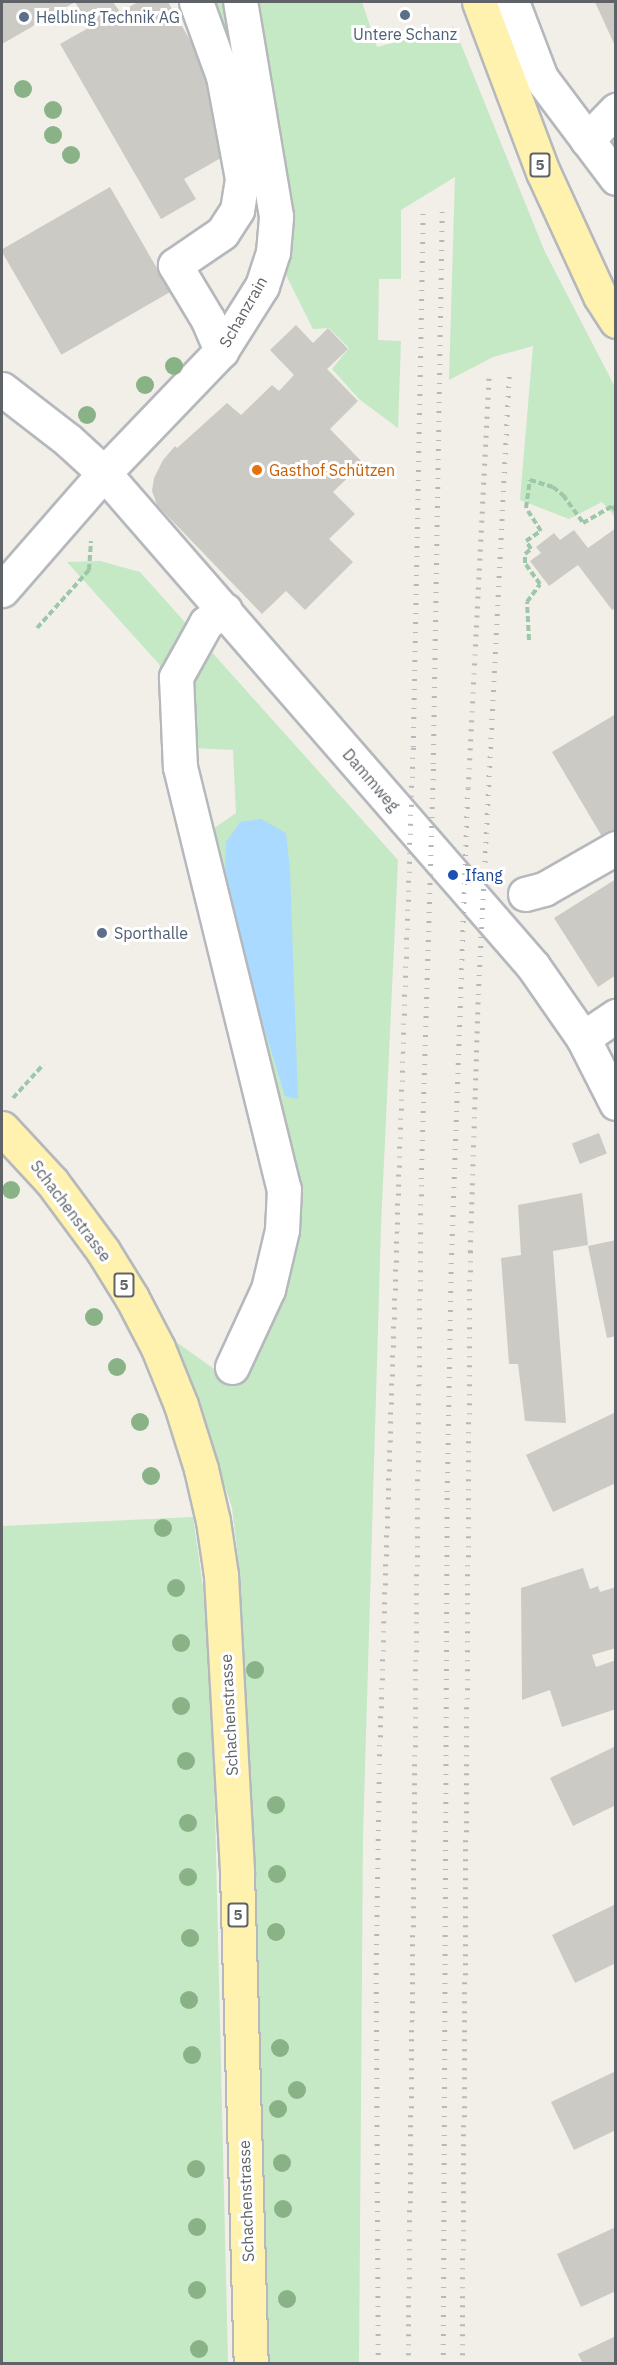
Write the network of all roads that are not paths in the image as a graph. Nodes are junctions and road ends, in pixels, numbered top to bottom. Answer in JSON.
{"nodes":[{"id":1,"x":196,"y":2,"type":"edge"},
{"id":2,"x":240,"y":2,"type":"edge"},
{"id":3,"x":479,"y":2,"type":"edge"},
{"id":4,"x":512,"y":2,"type":"edge"},
{"id":5,"x":615,"y":110,"type":"edge"},
{"id":6,"x":587,"y":140,"type":"junction"},
{"id":7,"x":615,"y":178,"type":"edge"},
{"id":8,"x":615,"y":321,"type":"edge"},
{"id":9,"x":221,"y":351,"type":"junction"},
{"id":10,"x":2,"y":389,"type":"edge"},
{"id":11,"x":104,"y":473,"type":"junction"},
{"id":12,"x":2,"y":590,"type":"edge"},
{"id":13,"x":225,"y":610,"type":"junction"},
{"id":14,"x":615,"y":848,"type":"edge"},
{"id":15,"x":525,"y":894,"type":"dead end"},
{"id":16,"x":615,"y":1016,"type":"edge"},
{"id":17,"x":583,"y":1038,"type":"junction"},
{"id":18,"x":615,"y":1103,"type":"edge"},
{"id":19,"x":6,"y":1115,"type":"edge"},
{"id":20,"x":232,"y":1366,"type":"dead end"},
{"id":21,"x":251,"y":2364,"type":"edge"}],
"edges":[{"from":1,"to":9,"type":"street"},
{"from":2,"to":9,"type":"street","name":"Schanzrain"},
{"from":3,"to":8,"type":"main road","number":"5"},
{"from":4,"to":6,"type":"street"},
{"from":5,"to":6,"type":"street"},
{"from":6,"to":7,"type":"street"},
{"from":9,"to":11,"type":"street","name":"Schanzrain"},
{"from":10,"to":11,"type":"street","name":"Dammweg"},
{"from":11,"to":12,"type":"street","name":"Schanzrain"},
{"from":11,"to":13,"type":"street","name":"Dammweg"},
{"from":13,"to":17,"type":"street","name":"Dammweg"},
{"from":13,"to":20,"type":"street"},
{"from":14,"to":15,"type":"street"},
{"from":16,"to":17,"type":"street"},
{"from":17,"to":18,"type":"street","name":"Dammweg"},
{"from":19,"to":21,"type":"main road","name":"Schachenstrasse","number":"5"}]}
